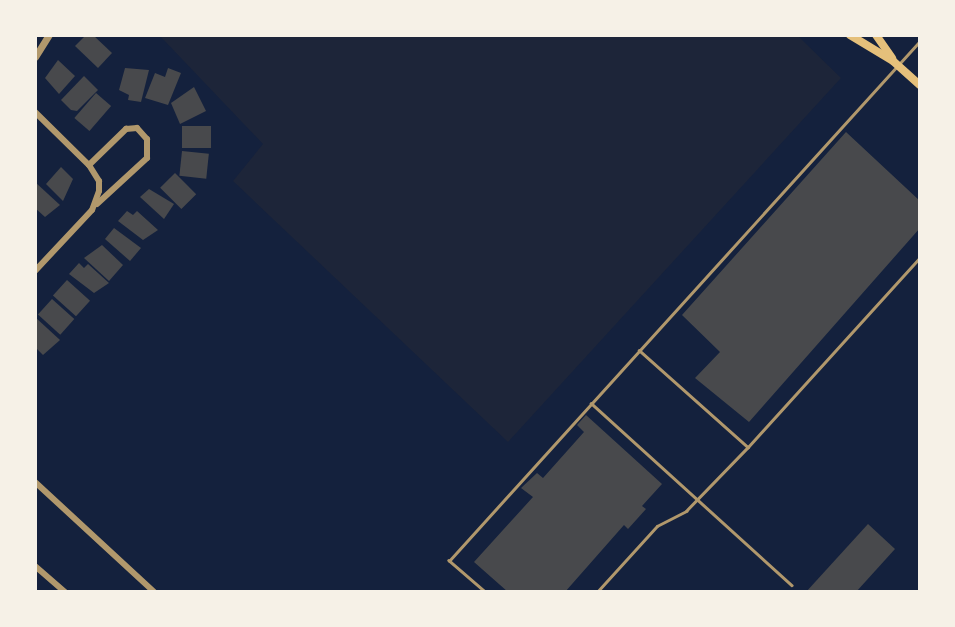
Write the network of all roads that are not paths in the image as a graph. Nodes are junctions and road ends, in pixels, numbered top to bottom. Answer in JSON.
{"nodes":[{"id":1,"x":850,"y":35,"type":"edge"},
{"id":2,"x":876,"y":35,"type":"edge"},
{"id":3,"x":46,"y":38,"type":"edge"},
{"id":4,"x":920,"y":41,"type":"edge"},
{"id":5,"x":35,"y":46,"type":"edge"},
{"id":6,"x":35,"y":57,"type":"edge"},
{"id":7,"x":896,"y":62,"type":"junction"},
{"id":8,"x":920,"y":85,"type":"edge"},
{"id":9,"x":36,"y":116,"type":"edge"},
{"id":10,"x":89,"y":165,"type":"junction"},
{"id":11,"x":94,"y":206,"type":"junction"},
{"id":12,"x":920,"y":257,"type":"edge"},
{"id":13,"x":35,"y":271,"type":"edge"},
{"id":14,"x":639,"y":350,"type":"junction"},
{"id":15,"x":592,"y":403,"type":"junction"},
{"id":16,"x":748,"y":447,"type":"junction"},
{"id":17,"x":35,"y":482,"type":"edge"},
{"id":18,"x":697,"y":499,"type":"junction"},
{"id":19,"x":35,"y":566,"type":"edge"},
{"id":20,"x":792,"y":585,"type":"dead end"},
{"id":21,"x":65,"y":592,"type":"edge"},
{"id":22,"x":154,"y":592,"type":"edge"},
{"id":23,"x":485,"y":592,"type":"edge"},
{"id":24,"x":597,"y":592,"type":"edge"}],
"edges":[{"from":1,"to":7,"type":"main road"},
{"from":2,"to":7,"type":"main road"},
{"from":3,"to":5,"type":"street"},
{"from":3,"to":6,"type":"street"},
{"from":4,"to":7,"type":"lane"},
{"from":7,"to":8,"type":"main road"},
{"from":7,"to":14,"type":"lane"},
{"from":9,"to":10,"type":"street"},
{"from":10,"to":11,"type":"street"},
{"from":10,"to":11,"type":"street"},
{"from":11,"to":13,"type":"street"},
{"from":12,"to":16,"type":"lane"},
{"from":14,"to":15,"type":"lane"},
{"from":14,"to":16,"type":"lane"},
{"from":15,"to":18,"type":"lane"},
{"from":15,"to":23,"type":"lane"},
{"from":16,"to":18,"type":"lane"},
{"from":17,"to":22,"type":"street"},
{"from":18,"to":20,"type":"lane"},
{"from":18,"to":24,"type":"lane"},
{"from":19,"to":21,"type":"street"}]}
